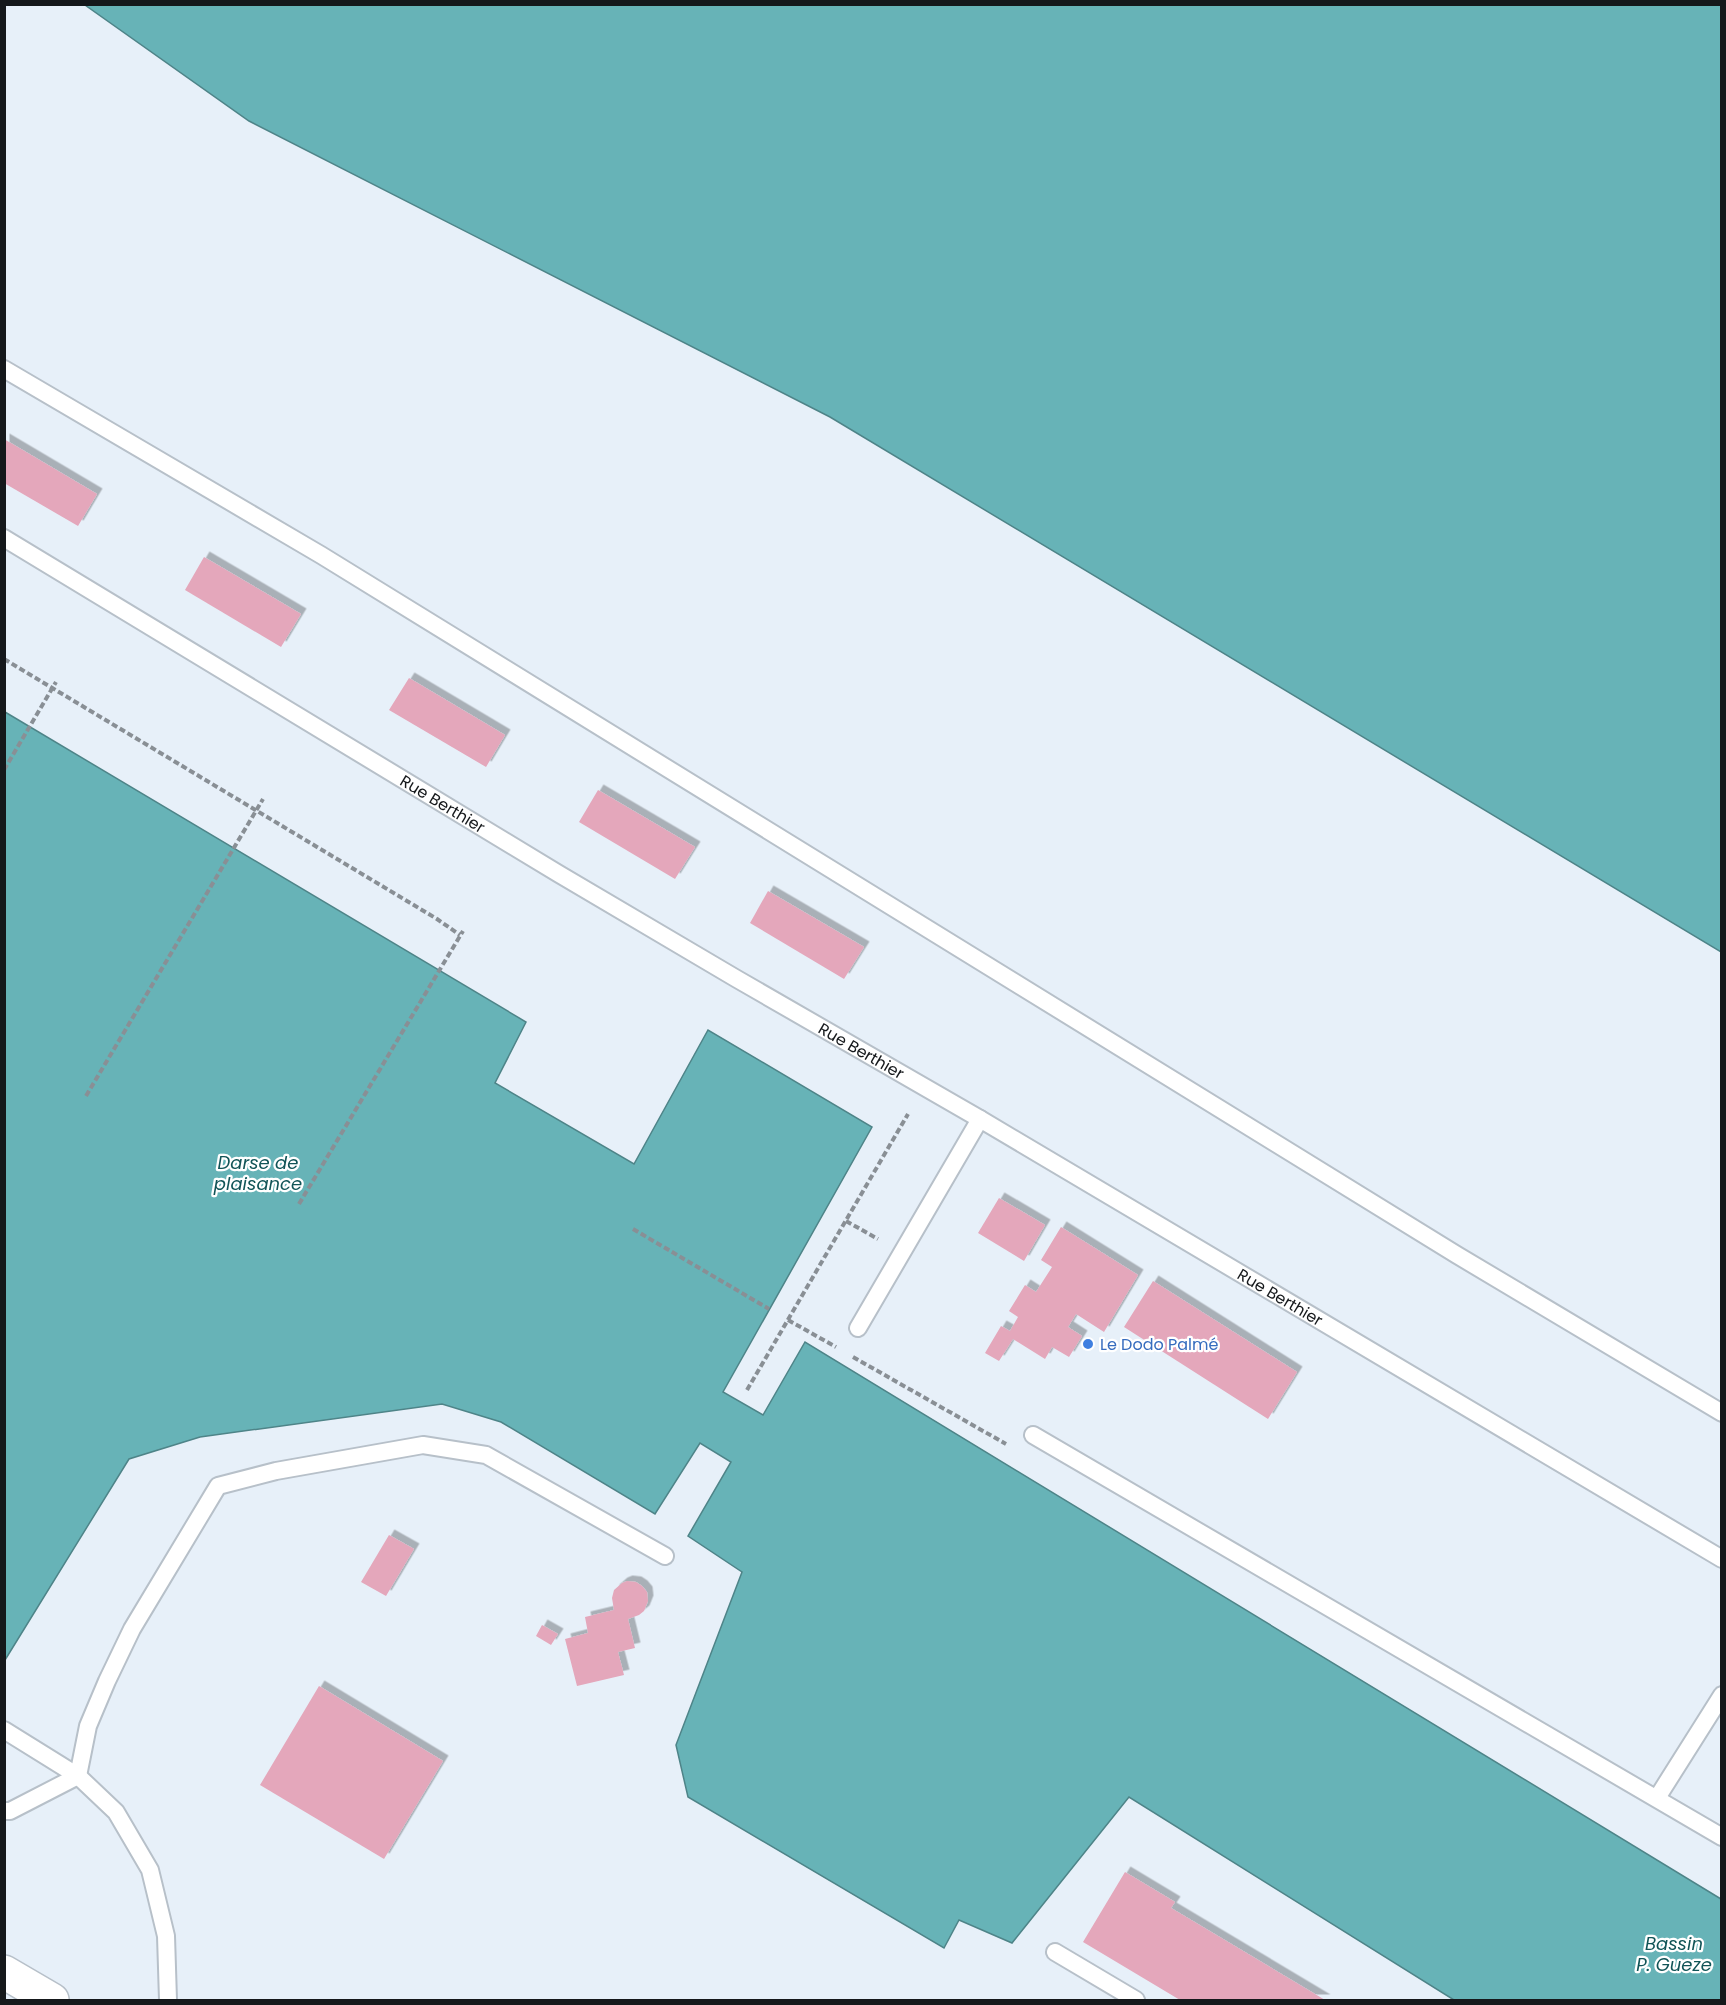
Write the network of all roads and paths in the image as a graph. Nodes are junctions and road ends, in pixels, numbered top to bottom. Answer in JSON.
{"nodes":[{"id":1,"x":4,"y":369,"type":"edge"},
{"id":2,"x":4,"y":538,"type":"edge"},
{"id":3,"x":4,"y":659,"type":"edge"},
{"id":4,"x":56,"y":681,"type":"dead end"},
{"id":5,"x":52,"y":688,"type":"junction"},
{"id":6,"x":4,"y":770,"type":"edge"},
{"id":7,"x":263,"y":799,"type":"dead end"},
{"id":8,"x":257,"y":810,"type":"junction"},
{"id":9,"x":86,"y":1096,"type":"dead end"},
{"id":10,"x":908,"y":1114,"type":"dead end"},
{"id":11,"x":980,"y":1119,"type":"junction"},
{"id":12,"x":299,"y":1204,"type":"dead end"},
{"id":13,"x":846,"y":1221,"type":"junction"},
{"id":14,"x":633,"y":1229,"type":"dead end"},
{"id":15,"x":902,"y":1252,"type":"junction"},
{"id":16,"x":769,"y":1309,"type":"dead end"},
{"id":17,"x":788,"y":1320,"type":"junction"},
{"id":18,"x":858,"y":1328,"type":"dead end"},
{"id":19,"x":839,"y":1349,"type":"dead end"},
{"id":20,"x":849,"y":1354,"type":"dead end"},
{"id":21,"x":747,"y":1390,"type":"dead end"},
{"id":22,"x":1722,"y":1413,"type":"edge"},
{"id":23,"x":1033,"y":1435,"type":"joint"},
{"id":24,"x":665,"y":1556,"type":"dead end"},
{"id":25,"x":1722,"y":1559,"type":"edge"},
{"id":26,"x":1722,"y":1695,"type":"edge"},
{"id":27,"x":4,"y":1730,"type":"edge"},
{"id":28,"x":78,"y":1776,"type":"junction"},
{"id":29,"x":1657,"y":1798,"type":"junction"},
{"id":30,"x":4,"y":1811,"type":"edge"},
{"id":31,"x":1722,"y":1837,"type":"edge"},
{"id":32,"x":1055,"y":1952,"type":"dead end"},
{"id":33,"x":4,"y":1972,"type":"edge"},
{"id":34,"x":52,"y":2001,"type":"edge"},
{"id":35,"x":168,"y":2001,"type":"edge"},
{"id":36,"x":1136,"y":2001,"type":"edge"}],
"edges":[{"from":1,"to":22,"type":"lane"},
{"from":2,"to":11,"type":"lane","name":"Rue Berthier"},
{"from":3,"to":5,"type":"path"},
{"from":4,"to":5,"type":"path"},
{"from":5,"to":6,"type":"path"},
{"from":5,"to":8,"type":"path"},
{"from":7,"to":8,"type":"path"},
{"from":8,"to":9,"type":"path"},
{"from":8,"to":12,"type":"path"},
{"from":10,"to":13,"type":"path"},
{"from":11,"to":15,"type":"lane"},
{"from":11,"to":25,"type":"lane","name":"Rue Berthier"},
{"from":13,"to":15,"type":"path"},
{"from":13,"to":17,"type":"path"},
{"from":14,"to":16,"type":"path"},
{"from":15,"to":18,"type":"lane"},
{"from":17,"to":19,"type":"path"},
{"from":17,"to":21,"type":"path"},
{"from":20,"to":23,"type":"path"},
{"from":23,"to":29,"type":"lane"},
{"from":24,"to":28,"type":"lane"},
{"from":26,"to":29,"type":"lane"},
{"from":27,"to":28,"type":"lane"},
{"from":28,"to":30,"type":"lane"},
{"from":28,"to":35,"type":"lane"},
{"from":29,"to":31,"type":"lane"},
{"from":32,"to":36,"type":"lane"},
{"from":33,"to":34,"type":"main road"}]}
